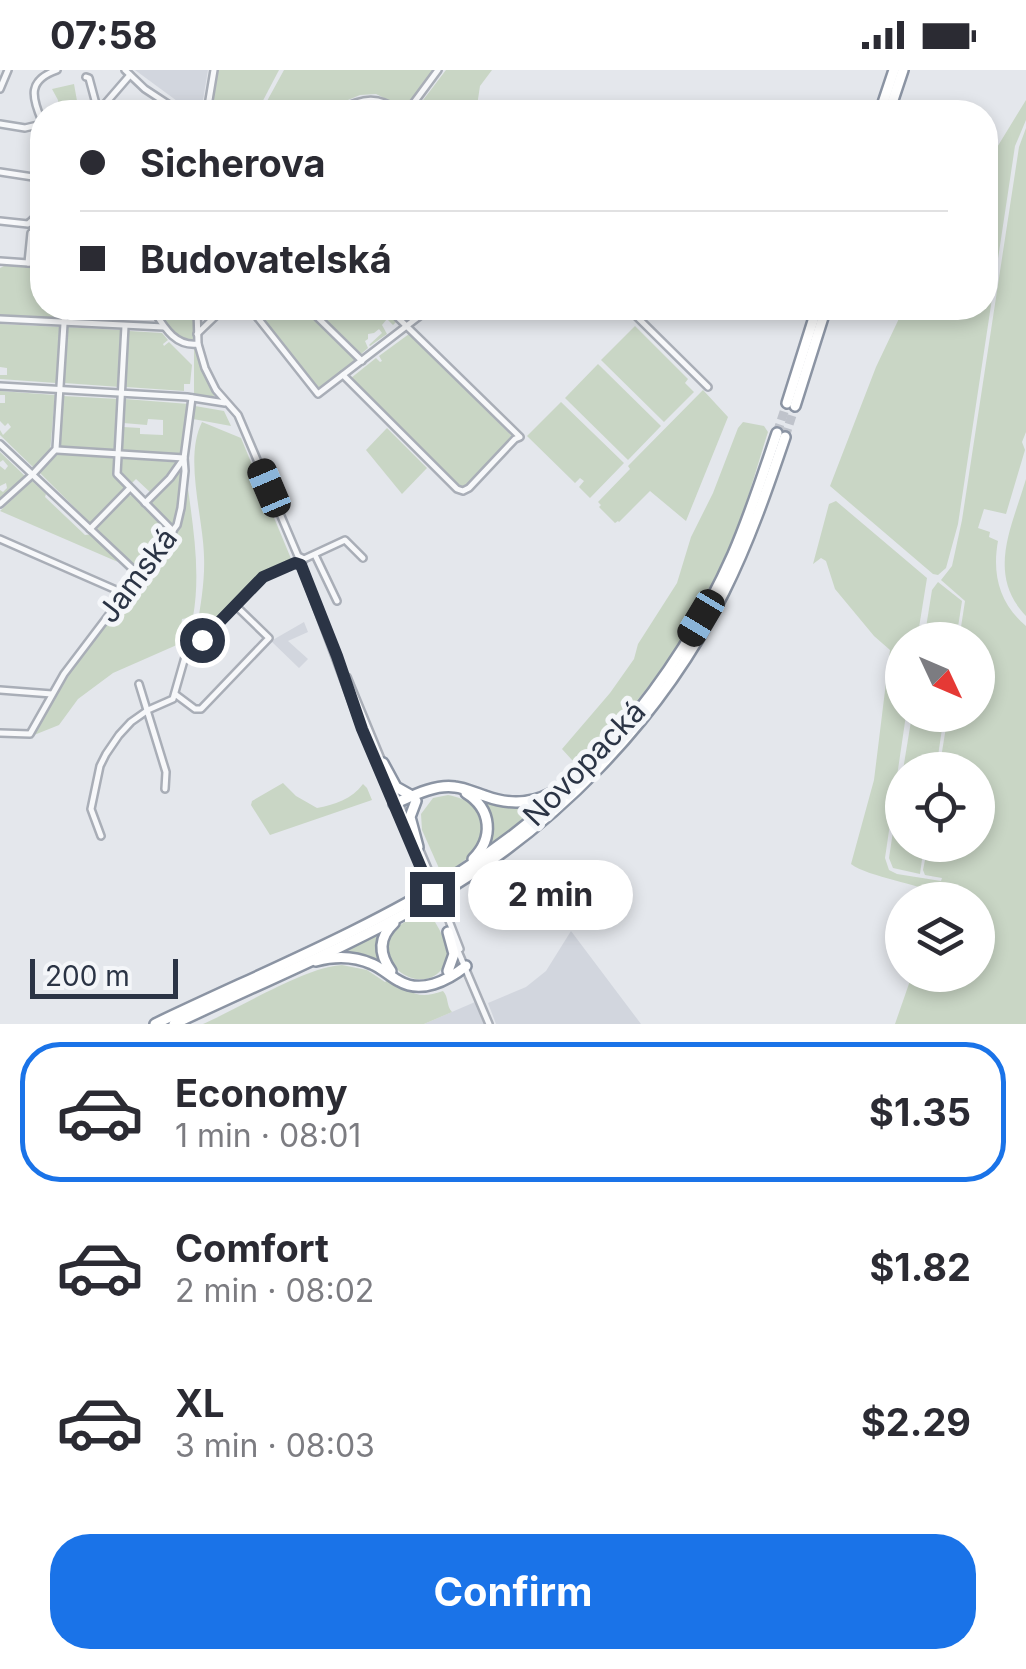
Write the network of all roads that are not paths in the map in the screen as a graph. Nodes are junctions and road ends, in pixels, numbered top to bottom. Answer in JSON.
{"nodes":[{"id":1,"x":8,"y":70,"type":"edge"},
{"id":2,"x":57,"y":70,"type":"edge"},
{"id":3,"x":214,"y":70,"type":"edge"},
{"id":4,"x":438,"y":70,"type":"edge"},
{"id":5,"x":894,"y":70,"type":"edge"},
{"id":6,"x":903,"y":70,"type":"edge"},
{"id":7,"x":127,"y":72,"type":"edge"},
{"id":8,"x":86,"y":77,"type":"dead end"},
{"id":9,"x":0,"y":89,"type":"edge"},
{"id":10,"x":36,"y":100,"type":"edge"},
{"id":11,"x":95,"y":100,"type":"edge"},
{"id":12,"x":107,"y":100,"type":"edge"},
{"id":13,"x":161,"y":100,"type":"edge"},
{"id":14,"x":209,"y":100,"type":"edge"},
{"id":15,"x":414,"y":100,"type":"edge"},
{"id":16,"x":884,"y":100,"type":"edge"},
{"id":17,"x":893,"y":100,"type":"edge"},
{"id":18,"x":0,"y":124,"type":"edge"},
{"id":19,"x":30,"y":126,"type":"edge"},
{"id":20,"x":0,"y":172,"type":"edge"},
{"id":21,"x":30,"y":176,"type":"edge"},
{"id":22,"x":0,"y":221,"type":"edge"},
{"id":23,"x":30,"y":222,"type":"edge"},
{"id":24,"x":30,"y":244,"type":"edge"},
{"id":25,"x":0,"y":260,"type":"edge"},
{"id":26,"x":28,"y":263,"type":"joint"},
{"id":27,"x":0,"y":319,"type":"edge"},
{"id":28,"x":160,"y":320,"type":"edge"},
{"id":29,"x":197,"y":320,"type":"edge"},
{"id":30,"x":212,"y":320,"type":"edge"},
{"id":31,"x":259,"y":320,"type":"edge"},
{"id":32,"x":320,"y":320,"type":"edge"},
{"id":33,"x":401,"y":320,"type":"edge"},
{"id":34,"x":415,"y":320,"type":"edge"},
{"id":35,"x":640,"y":320,"type":"edge"},
{"id":36,"x":814,"y":320,"type":"edge"},
{"id":37,"x":822,"y":320,"type":"edge"},
{"id":38,"x":64,"y":323,"type":"junction"},
{"id":39,"x":125,"y":326,"type":"junction"},
{"id":40,"x":164,"y":326,"type":"junction"},
{"id":41,"x":407,"y":326,"type":"junction"},
{"id":42,"x":198,"y":334,"type":"junction"},
{"id":43,"x":198,"y":344,"type":"junction"},
{"id":44,"x":362,"y":361,"type":"junction"},
{"id":45,"x":343,"y":375,"type":"junction"},
{"id":46,"x":0,"y":386,"type":"edge"},
{"id":47,"x":708,"y":388,"type":"dead end"},
{"id":48,"x":60,"y":390,"type":"junction"},
{"id":49,"x":122,"y":394,"type":"junction"},
{"id":50,"x":192,"y":398,"type":"junction"},
{"id":51,"x":225,"y":403,"type":"junction"},
{"id":52,"x":0,"y":444,"type":"edge"},
{"id":53,"x":56,"y":450,"type":"junction"},
{"id":54,"x":118,"y":454,"type":"junction"},
{"id":55,"x":184,"y":458,"type":"junction"},
{"id":56,"x":32,"y":475,"type":"junction"},
{"id":57,"x":130,"y":489,"type":"junction"},
{"id":58,"x":145,"y":503,"type":"junction"},
{"id":59,"x":0,"y":504,"type":"edge"},
{"id":60,"x":90,"y":529,"type":"junction"},
{"id":61,"x":173,"y":531,"type":"junction"},
{"id":62,"x":0,"y":538,"type":"edge"},
{"id":63,"x":315,"y":555,"type":"junction"},
{"id":64,"x":363,"y":558,"type":"dead end"},
{"id":65,"x":299,"y":561,"type":"junction"},
{"id":66,"x":138,"y":574,"type":"junction"},
{"id":67,"x":123,"y":593,"type":"junction"},
{"id":68,"x":336,"y":601,"type":"dead end"},
{"id":69,"x":236,"y":605,"type":"junction"},
{"id":70,"x":337,"y":656,"type":"junction"},
{"id":71,"x":140,"y":684,"type":"dead end"},
{"id":72,"x":0,"y":690,"type":"edge"},
{"id":73,"x":52,"y":694,"type":"junction"},
{"id":74,"x":175,"y":694,"type":"junction"},
{"id":75,"x":148,"y":710,"type":"junction"},
{"id":76,"x":0,"y":733,"type":"edge"},
{"id":77,"x":383,"y":764,"type":"junction"},
{"id":78,"x":583,"y":772,"type":"junction"},
{"id":79,"x":165,"y":789,"type":"dead end"},
{"id":80,"x":414,"y":799,"type":"junction"},
{"id":81,"x":398,"y":805,"type":"junction"},
{"id":82,"x":101,"y":836,"type":"dead end"},
{"id":83,"x":418,"y":847,"type":"junction"},
{"id":84,"x":425,"y":870,"type":"junction"},
{"id":85,"x":460,"y":872,"type":"junction"},
{"id":86,"x":414,"y":909,"type":"junction"},
{"id":87,"x":444,"y":914,"type":"junction"},
{"id":88,"x":448,"y":932,"type":"junction"},
{"id":89,"x":466,"y":966,"type":"junction"},
{"id":90,"x":293,"y":968,"type":"junction"},
{"id":91,"x":448,"y":971,"type":"junction"},
{"id":92,"x":155,"y":1024,"type":"edge"},
{"id":93,"x":174,"y":1024,"type":"edge"},
{"id":94,"x":490,"y":1024,"type":"edge"}],
"edges":[{"from":1,"to":9,"type":"street"},
{"from":2,"to":10,"type":"street"},
{"from":3,"to":14,"type":"street"},
{"from":4,"to":15,"type":"street"},
{"from":5,"to":16,"type":"highway"},
{"from":6,"to":17,"type":"highway"},
{"from":7,"to":12,"type":"street"},
{"from":7,"to":13,"type":"street"},
{"from":8,"to":11,"type":"street"},
{"from":18,"to":19,"type":"street"},
{"from":20,"to":21,"type":"street"},
{"from":22,"to":23,"type":"street"},
{"from":24,"to":26,"type":"street"},
{"from":25,"to":26,"type":"street"},
{"from":27,"to":38,"type":"street"},
{"from":28,"to":40,"type":"street"},
{"from":29,"to":42,"type":"street"},
{"from":30,"to":42,"type":"street"},
{"from":31,"to":45,"type":"street"},
{"from":32,"to":44,"type":"street"},
{"from":33,"to":41,"type":"street"},
{"from":34,"to":41,"type":"street"},
{"from":35,"to":47,"type":"street"},
{"from":36,"to":37,"type":"highway"},
{"from":38,"to":39,"type":"street"},
{"from":38,"to":48,"type":"street"},
{"from":39,"to":40,"type":"street"},
{"from":39,"to":49,"type":"street"},
{"from":40,"to":43,"type":"street"},
{"from":41,"to":44,"type":"street"},
{"from":41,"to":45,"type":"street"},
{"from":42,"to":43,"type":"street"},
{"from":43,"to":51,"type":"street"},
{"from":44,"to":45,"type":"street"},
{"from":46,"to":48,"type":"street"},
{"from":48,"to":49,"type":"street"},
{"from":48,"to":53,"type":"street"},
{"from":49,"to":50,"type":"street"},
{"from":49,"to":54,"type":"street"},
{"from":50,"to":51,"type":"street"},
{"from":50,"to":55,"type":"street","name":"Jamská"},
{"from":51,"to":65,"type":"street"},
{"from":52,"to":56,"type":"street"},
{"from":53,"to":54,"type":"street"},
{"from":53,"to":56,"type":"street"},
{"from":54,"to":55,"type":"street"},
{"from":54,"to":57,"type":"street"},
{"from":55,"to":58,"type":"street"},
{"from":55,"to":61,"type":"street","name":"Jamská"},
{"from":56,"to":59,"type":"street"},
{"from":56,"to":60,"type":"street"},
{"from":57,"to":58,"type":"street"},
{"from":57,"to":60,"type":"street"},
{"from":58,"to":61,"type":"street"},
{"from":60,"to":66,"type":"street"},
{"from":61,"to":66,"type":"street","name":"Jamská"},
{"from":62,"to":67,"type":"street"},
{"from":63,"to":64,"type":"street"},
{"from":63,"to":65,"type":"street"},
{"from":63,"to":68,"type":"street"},
{"from":65,"to":69,"type":"street"},
{"from":65,"to":70,"type":"street"},
{"from":66,"to":67,"type":"street","name":"Jamská"},
{"from":67,"to":73,"type":"street","name":"Jamská"},
{"from":69,"to":74,"type":"street"},
{"from":69,"to":74,"type":"street"},
{"from":70,"to":77,"type":"street"},
{"from":70,"to":81,"type":"street"},
{"from":71,"to":75,"type":"street"},
{"from":72,"to":73,"type":"street"},
{"from":73,"to":76,"type":"street","name":"Jamská"},
{"from":74,"to":75,"type":"street"},
{"from":75,"to":79,"type":"street"},
{"from":75,"to":82,"type":"street"},
{"from":77,"to":80,"type":"highway"},
{"from":77,"to":81,"type":"street"},
{"from":78,"to":80,"type":"highway"},
{"from":78,"to":85,"type":"highway","name":"Novopacká"},
{"from":78,"to":86,"type":"highway","name":"Novopacká"},
{"from":80,"to":81,"type":"highway"},
{"from":80,"to":83,"type":"highway"},
{"from":80,"to":85,"type":"highway"},
{"from":81,"to":83,"type":"street"},
{"from":81,"to":84,"type":"street"},
{"from":83,"to":84,"type":"street"},
{"from":84,"to":87,"type":"street","bridge":true},
{"from":85,"to":92,"type":"highway","name":"Novopacká"},
{"from":86,"to":90,"type":"highway","name":"Novopacká"},
{"from":86,"to":91,"type":"highway"},
{"from":87,"to":88,"type":"street"},
{"from":87,"to":89,"type":"street"},
{"from":88,"to":89,"type":"street"},
{"from":88,"to":91,"type":"highway"},
{"from":89,"to":90,"type":"highway"},
{"from":89,"to":91,"type":"highway"},
{"from":89,"to":94,"type":"street"},
{"from":90,"to":93,"type":"highway","name":"Novopacká"}]}
